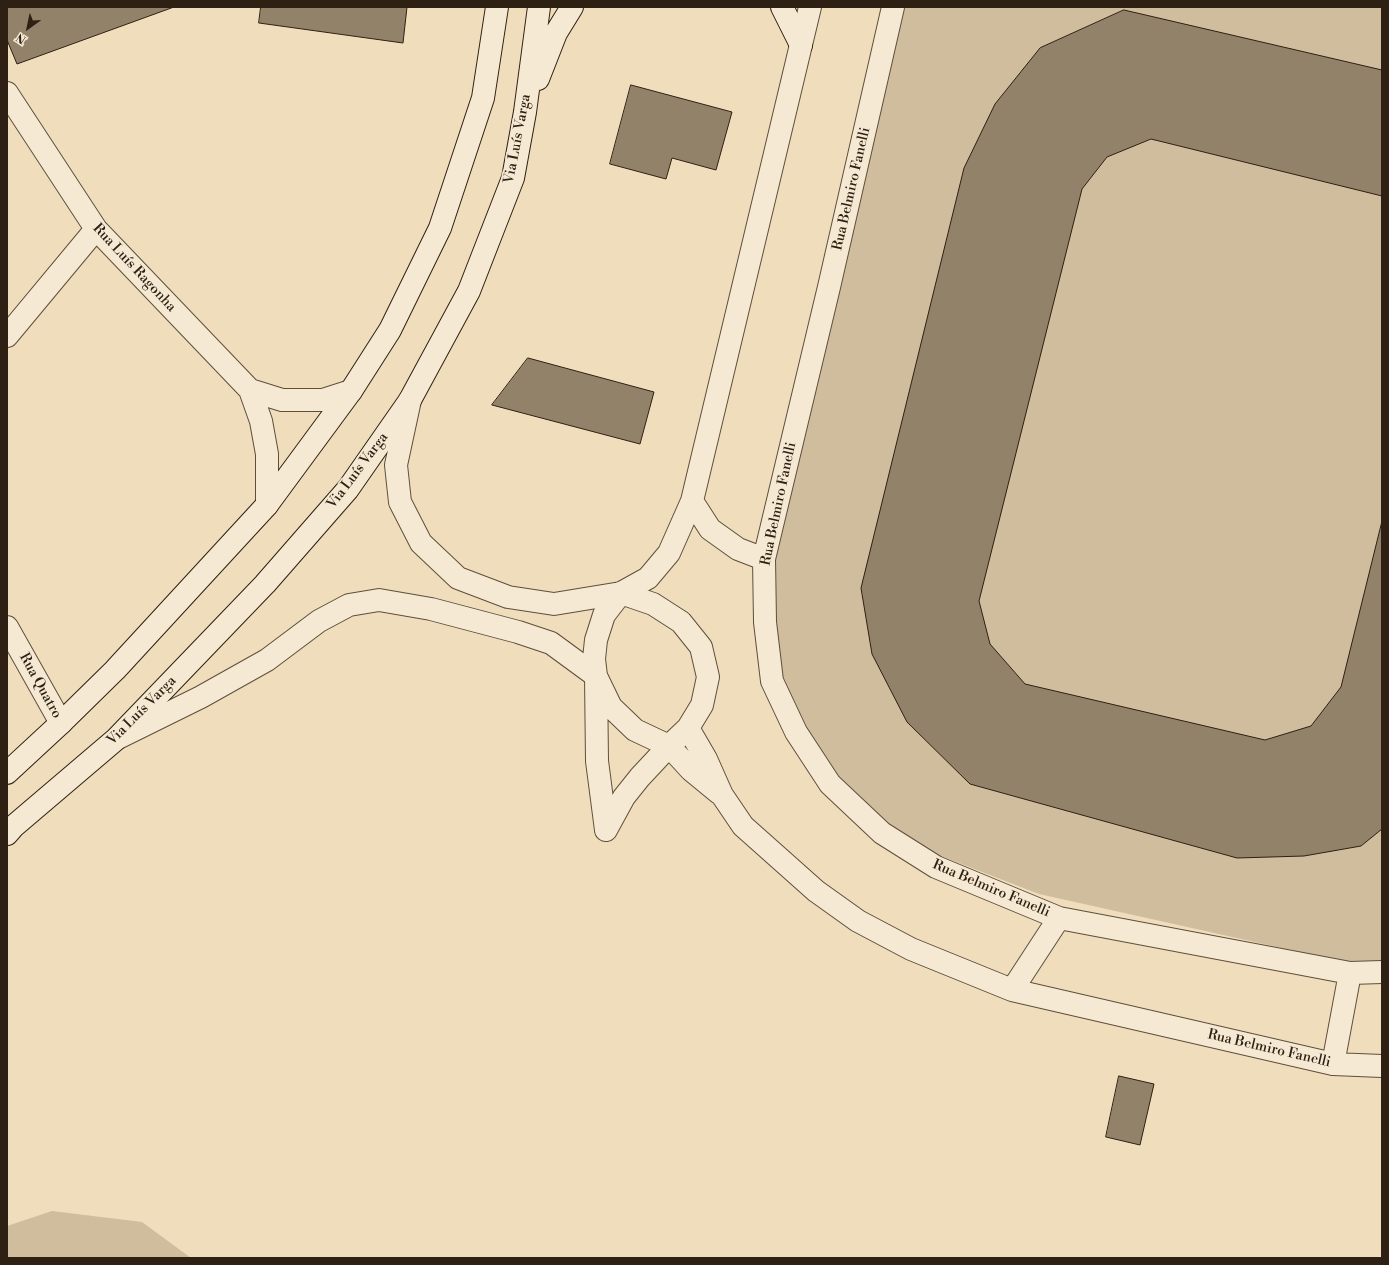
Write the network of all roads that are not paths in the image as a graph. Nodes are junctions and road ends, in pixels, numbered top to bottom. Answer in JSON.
{"nodes":[{"id":1,"x":496,"y":7,"type":"edge"},
{"id":2,"x":539,"y":7,"type":"edge"},
{"id":3,"x":572,"y":7,"type":"edge"},
{"id":4,"x":782,"y":7,"type":"edge"},
{"id":5,"x":810,"y":7,"type":"edge"},
{"id":6,"x":893,"y":7,"type":"edge"},
{"id":7,"x":801,"y":45,"type":"junction"},
{"id":8,"x":7,"y":93,"type":"edge"},
{"id":9,"x":525,"y":112,"type":"junction"},
{"id":10,"x":96,"y":229,"type":"junction"},
{"id":11,"x":7,"y":336,"type":"edge"},
{"id":12,"x":250,"y":390,"type":"junction"},
{"id":13,"x":351,"y":391,"type":"junction"},
{"id":14,"x":410,"y":400,"type":"junction"},
{"id":15,"x":692,"y":501,"type":"junction"},
{"id":16,"x":266,"y":505,"type":"junction"},
{"id":17,"x":764,"y":559,"type":"junction"},
{"id":18,"x":621,"y":593,"type":"junction"},
{"id":19,"x":7,"y":627,"type":"edge"},
{"id":20,"x":596,"y":676,"type":"junction"},
{"id":21,"x":61,"y":723,"type":"junction"},
{"id":22,"x":688,"y":728,"type":"junction"},
{"id":23,"x":115,"y":740,"type":"junction"},
{"id":24,"x":669,"y":746,"type":"junction"},
{"id":25,"x":7,"y":773,"type":"edge"},
{"id":26,"x":722,"y":795,"type":"junction"},
{"id":27,"x":7,"y":834,"type":"edge"},
{"id":28,"x":1059,"y":918,"type":"junction"},
{"id":29,"x":1382,"y":972,"type":"edge"},
{"id":30,"x":1350,"y":973,"type":"junction"},
{"id":31,"x":1012,"y":990,"type":"junction"},
{"id":32,"x":1332,"y":1064,"type":"junction"},
{"id":33,"x":1382,"y":1066,"type":"edge"}],
"edges":[{"from":1,"to":13,"type":"street"},
{"from":2,"to":9,"type":"street","name":"Via Luís Varga"},
{"from":3,"to":9,"type":"street"},
{"from":4,"to":7,"type":"street"},
{"from":5,"to":7,"type":"street"},
{"from":6,"to":17,"type":"street","name":"Rua Belmiro Fanelli"},
{"from":7,"to":15,"type":"street"},
{"from":8,"to":10,"type":"street","name":"Rua Luís Ragonha"},
{"from":9,"to":14,"type":"street","name":"Via Luís Varga"},
{"from":10,"to":11,"type":"street"},
{"from":10,"to":12,"type":"street","name":"Rua Luís Ragonha"},
{"from":12,"to":13,"type":"street","name":"Rua Luís Ragonha"},
{"from":12,"to":16,"type":"street","name":"Rua Luís Ragonha"},
{"from":13,"to":16,"type":"street"},
{"from":14,"to":18,"type":"street"},
{"from":14,"to":23,"type":"street","name":"Via Luís Varga"},
{"from":15,"to":17,"type":"street"},
{"from":15,"to":18,"type":"street"},
{"from":16,"to":21,"type":"street"},
{"from":17,"to":28,"type":"street","name":"Rua Belmiro Fanelli"},
{"from":18,"to":20,"type":"street"},
{"from":18,"to":22,"type":"street"},
{"from":19,"to":21,"type":"street","name":"Rua Quatro"},
{"from":20,"to":23,"type":"street"},
{"from":20,"to":24,"type":"street"},
{"from":20,"to":24,"type":"street"},
{"from":21,"to":25,"type":"street"},
{"from":22,"to":24,"type":"street"},
{"from":22,"to":26,"type":"street","name":"Rua Belmiro Fanelli"},
{"from":23,"to":27,"type":"street","name":"Via Luís Varga"},
{"from":24,"to":26,"type":"street","name":"Rua Belmiro Fanelli"},
{"from":26,"to":31,"type":"street","name":"Rua Belmiro Fanelli"},
{"from":28,"to":30,"type":"street","name":"Rua Belmiro Fanelli"},
{"from":28,"to":31,"type":"street"},
{"from":29,"to":30,"type":"street","name":"Rua Belmiro Fanelli"},
{"from":30,"to":32,"type":"street"},
{"from":31,"to":32,"type":"street","name":"Rua Belmiro Fanelli"},
{"from":32,"to":33,"type":"street","name":"Rua Belmiro Fanelli"}]}
